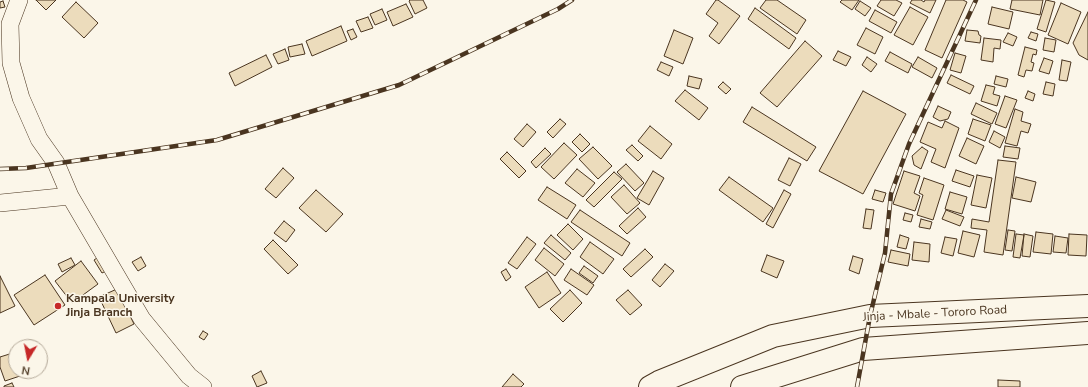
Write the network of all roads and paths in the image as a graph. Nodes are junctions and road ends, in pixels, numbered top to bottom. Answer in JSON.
{"nodes":[{"id":1,"x":19,"y":0,"type":"edge"},
{"id":2,"x":70,"y":196,"type":"junction"},
{"id":3,"x":0,"y":203,"type":"edge"},
{"id":4,"x":1088,"y":306,"type":"edge"},
{"id":5,"x":1088,"y":333,"type":"edge"},
{"id":6,"x":203,"y":387,"type":"edge"},
{"id":7,"x":650,"y":387,"type":"edge"},
{"id":8,"x":742,"y":387,"type":"edge"}],
"edges":[{"from":1,"to":2,"type":"street"},
{"from":2,"to":3,"type":"street"},
{"from":2,"to":6,"type":"street"},
{"from":4,"to":7,"type":"highway","name":"Jinja - Mbale - Tororo Road"},
{"from":5,"to":8,"type":"highway"}]}
